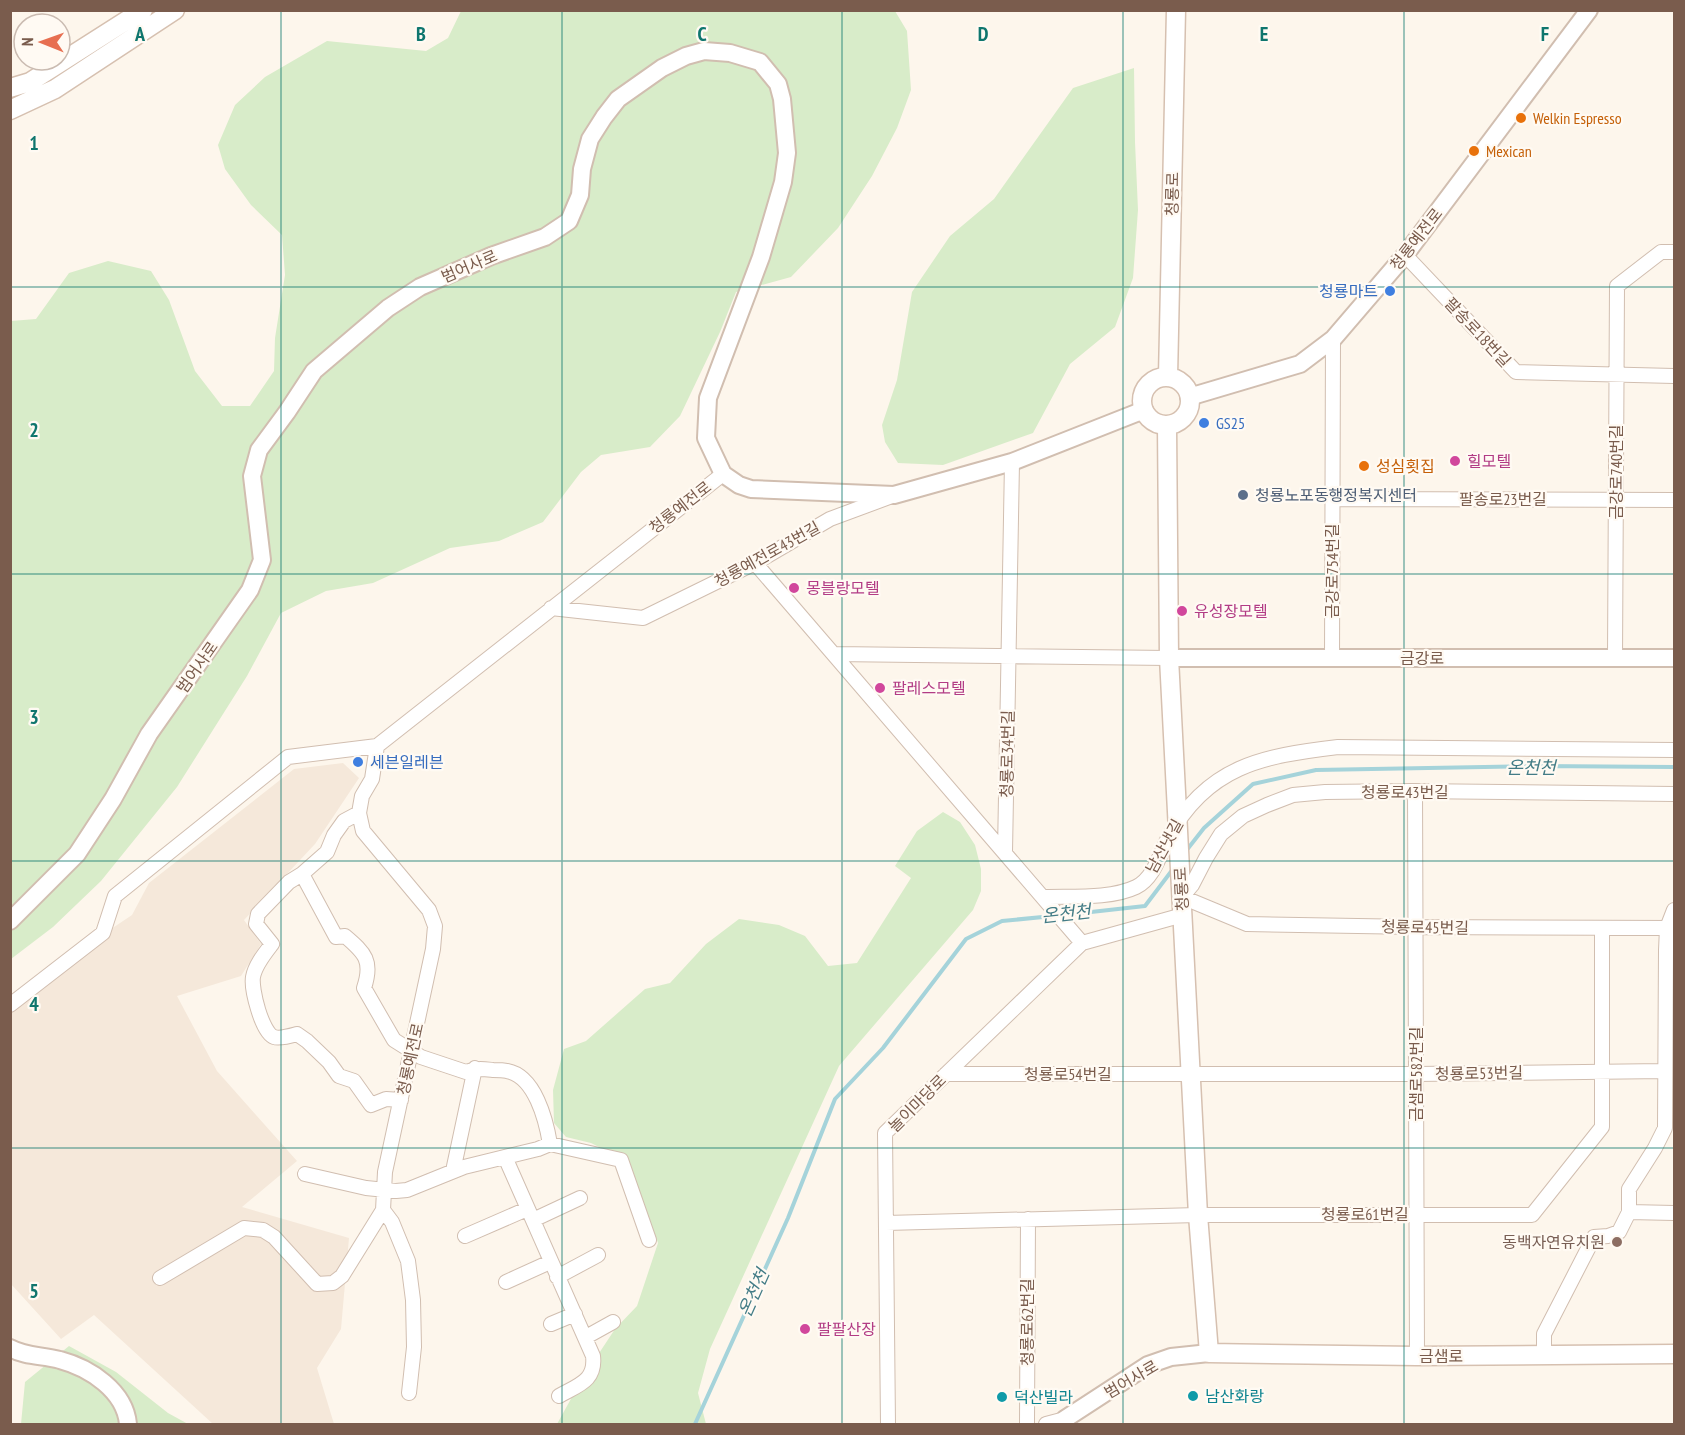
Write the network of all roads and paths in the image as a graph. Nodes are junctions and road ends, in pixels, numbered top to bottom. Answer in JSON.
{"nodes":[{"id":1,"x":142,"y":10,"type":"edge"},
{"id":2,"x":175,"y":10,"type":"edge"},
{"id":3,"x":1176,"y":10,"type":"edge"},
{"id":4,"x":1589,"y":10,"type":"edge"},
{"id":5,"x":10,"y":88,"type":"edge"},
{"id":6,"x":10,"y":110,"type":"edge"},
{"id":7,"x":1674,"y":252,"type":"edge"},
{"id":8,"x":1405,"y":255,"type":"junction"},
{"id":9,"x":1334,"y":339,"type":"junction"},
{"id":10,"x":1617,"y":376,"type":"junction"},
{"id":11,"x":1674,"y":376,"type":"edge"},
{"id":12,"x":1168,"y":377,"type":"junction"},
{"id":13,"x":1189,"y":397,"type":"junction"},
{"id":14,"x":1144,"y":410,"type":"junction"},
{"id":15,"x":1167,"y":424,"type":"junction"},
{"id":16,"x":1012,"y":462,"type":"junction"},
{"id":17,"x":723,"y":474,"type":"junction"},
{"id":18,"x":894,"y":495,"type":"junction"},
{"id":19,"x":1332,"y":499,"type":"junction"},
{"id":20,"x":1616,"y":500,"type":"junction"},
{"id":21,"x":1674,"y":500,"type":"edge"},
{"id":22,"x":755,"y":563,"type":"junction"},
{"id":23,"x":551,"y":608,"type":"junction"},
{"id":24,"x":834,"y":654,"type":"junction"},
{"id":25,"x":1009,"y":656,"type":"junction"},
{"id":26,"x":1169,"y":658,"type":"junction"},
{"id":27,"x":1332,"y":658,"type":"junction"},
{"id":28,"x":1615,"y":658,"type":"junction"},
{"id":29,"x":1674,"y":658,"type":"edge"},
{"id":30,"x":377,"y":746,"type":"junction"},
{"id":31,"x":1674,"y":750,"type":"edge"},
{"id":32,"x":1415,"y":791,"type":"junction"},
{"id":33,"x":1674,"y":794,"type":"edge"},
{"id":34,"x":359,"y":813,"type":"junction"},
{"id":35,"x":1178,"y":822,"type":"junction"},
{"id":36,"x":1005,"y":852,"type":"junction"},
{"id":37,"x":302,"y":874,"type":"junction"},
{"id":38,"x":1045,"y":897,"type":"junction"},
{"id":39,"x":1182,"y":906,"type":"junction"},
{"id":40,"x":1674,"y":910,"type":"edge"},
{"id":41,"x":10,"y":921,"type":"edge"},
{"id":42,"x":1416,"y":927,"type":"junction"},
{"id":43,"x":1602,"y":928,"type":"junction"},
{"id":44,"x":1671,"y":928,"type":"edge"},
{"id":45,"x":1082,"y":943,"type":"junction"},
{"id":46,"x":10,"y":1005,"type":"edge"},
{"id":47,"x":412,"y":1052,"type":"junction"},
{"id":48,"x":475,"y":1068,"type":"junction"},
{"id":49,"x":1602,"y":1071,"type":"junction"},
{"id":50,"x":1664,"y":1071,"type":"junction"},
{"id":51,"x":946,"y":1074,"type":"junction"},
{"id":52,"x":1416,"y":1074,"type":"junction"},
{"id":53,"x":1191,"y":1075,"type":"junction"},
{"id":54,"x":401,"y":1100,"type":"junction"},
{"id":55,"x":550,"y":1144,"type":"junction"},
{"id":56,"x":505,"y":1157,"type":"junction"},
{"id":57,"x":453,"y":1171,"type":"junction"},
{"id":58,"x":305,"y":1174,"type":"dead end"},
{"id":59,"x":384,"y":1190,"type":"junction"},
{"id":60,"x":580,"y":1198,"type":"dead end"},
{"id":61,"x":383,"y":1210,"type":"junction"},
{"id":62,"x":1629,"y":1212,"type":"junction"},
{"id":63,"x":1674,"y":1213,"type":"edge"},
{"id":64,"x":530,"y":1214,"type":"junction"},
{"id":65,"x":1417,"y":1214,"type":"junction"},
{"id":66,"x":1198,"y":1215,"type":"junction"},
{"id":67,"x":1028,"y":1219,"type":"junction"},
{"id":68,"x":886,"y":1223,"type":"junction"},
{"id":69,"x":465,"y":1236,"type":"dead end"},
{"id":70,"x":649,"y":1239,"type":"dead end"},
{"id":71,"x":597,"y":1255,"type":"dead end"},
{"id":72,"x":550,"y":1262,"type":"junction"},
{"id":73,"x":557,"y":1277,"type":"junction"},
{"id":74,"x":160,"y":1278,"type":"dead end"},
{"id":75,"x":506,"y":1282,"type":"dead end"},
{"id":76,"x":575,"y":1314,"type":"junction"},
{"id":77,"x":613,"y":1322,"type":"dead end"},
{"id":78,"x":551,"y":1324,"type":"dead end"},
{"id":79,"x":586,"y":1337,"type":"junction"},
{"id":80,"x":10,"y":1348,"type":"edge"},
{"id":81,"x":1209,"y":1353,"type":"junction"},
{"id":82,"x":1674,"y":1354,"type":"edge"},
{"id":83,"x":1544,"y":1355,"type":"junction"},
{"id":84,"x":1417,"y":1356,"type":"junction"},
{"id":85,"x":409,"y":1393,"type":"dead end"},
{"id":86,"x":559,"y":1396,"type":"dead end"},
{"id":87,"x":1063,"y":1422,"type":"edge"},
{"id":88,"x":128,"y":1425,"type":"edge"},
{"id":89,"x":888,"y":1425,"type":"edge"},
{"id":90,"x":1027,"y":1425,"type":"edge"},
{"id":91,"x":1046,"y":1425,"type":"edge"}],
"edges":[{"from":1,"to":5,"type":"main road"},
{"from":2,"to":6,"type":"main road"},
{"from":3,"to":12,"type":"main road","name":"청룡로"},
{"from":4,"to":8,"type":"street","name":"청룡예전로"},
{"from":7,"to":10,"type":"street","name":"금강로740번길"},
{"from":8,"to":9,"type":"street","name":"청룡예전로"},
{"from":8,"to":10,"type":"street","name":"팔송로18번길"},
{"from":9,"to":13,"type":"street","name":"청룡예전로"},
{"from":9,"to":19,"type":"street","name":"금강로754번길"},
{"from":10,"to":11,"type":"street","name":"팔송로18번길"},
{"from":10,"to":20,"type":"street","name":"금강로740번길"},
{"from":12,"to":13,"type":"main road"},
{"from":12,"to":14,"type":"main road"},
{"from":13,"to":15,"type":"main road"},
{"from":14,"to":15,"type":"main road"},
{"from":14,"to":16,"type":"street","name":"청룡예전로"},
{"from":15,"to":26,"type":"main road","name":"청룡로"},
{"from":16,"to":18,"type":"street","name":"청룡예전로"},
{"from":16,"to":25,"type":"street","name":"청룡로34번길"},
{"from":17,"to":18,"type":"street","name":"청룡예전로"},
{"from":17,"to":23,"type":"street","name":"청룡예전로"},
{"from":17,"to":41,"type":"street","name":"범어사로"},
{"from":18,"to":22,"type":"street","name":"청룡예전로43번길"},
{"from":19,"to":20,"type":"street","name":"팔송로23번길"},
{"from":19,"to":27,"type":"street","name":"금강로754번길"},
{"from":20,"to":21,"type":"street","name":"팔송로23번길"},
{"from":20,"to":28,"type":"street","name":"금강로740번길"},
{"from":22,"to":23,"type":"street","name":"청룡예전로43번길"},
{"from":22,"to":24,"type":"street"},
{"from":23,"to":30,"type":"street","name":"청룡예전로"},
{"from":24,"to":25,"type":"street"},
{"from":24,"to":36,"type":"street"},
{"from":25,"to":26,"type":"street"},
{"from":25,"to":36,"type":"street","name":"청룡로34번길"},
{"from":26,"to":27,"type":"street","name":"금강로"},
{"from":26,"to":35,"type":"main road","name":"청룡로"},
{"from":27,"to":28,"type":"street","name":"금강로"},
{"from":28,"to":29,"type":"street","name":"금강로"},
{"from":30,"to":34,"type":"street"},
{"from":30,"to":46,"type":"street"},
{"from":31,"to":35,"type":"street","name":"남산냇길"},
{"from":32,"to":33,"type":"street","name":"청룡로43번길"},
{"from":32,"to":39,"type":"street","name":"청룡로43번길"},
{"from":32,"to":42,"type":"street","name":"금샘로582번길"},
{"from":34,"to":37,"type":"street"},
{"from":34,"to":47,"type":"street","name":"청룡예전로"},
{"from":35,"to":38,"type":"street","name":"남산냇길"},
{"from":35,"to":39,"type":"main road","name":"청룡로"},
{"from":36,"to":38,"type":"street"},
{"from":37,"to":47,"type":"street"},
{"from":37,"to":54,"type":"street"},
{"from":38,"to":45,"type":"street"},
{"from":39,"to":42,"type":"street","name":"청룡로45번길"},
{"from":39,"to":45,"type":"street","name":"놀이마당로"},
{"from":39,"to":53,"type":"main road","name":"청룡로"},
{"from":40,"to":44,"type":"street"},
{"from":42,"to":43,"type":"street","name":"청룡로45번길"},
{"from":42,"to":52,"type":"street","name":"금샘로582번길"},
{"from":43,"to":44,"type":"street","name":"청룡로45번길"},
{"from":43,"to":49,"type":"street"},
{"from":44,"to":50,"type":"street"},
{"from":45,"to":51,"type":"street","name":"놀이마당로"},
{"from":47,"to":48,"type":"street"},
{"from":47,"to":54,"type":"street","name":"청룡예전로"},
{"from":48,"to":55,"type":"street"},
{"from":48,"to":57,"type":"street"},
{"from":49,"to":50,"type":"street","name":"청룡로53번길"},
{"from":49,"to":52,"type":"street","name":"청룡로53번길"},
{"from":49,"to":65,"type":"street","name":"청룡로61번길"},
{"from":50,"to":62,"type":"street"},
{"from":51,"to":53,"type":"street","name":"청룡로54번길"},
{"from":51,"to":68,"type":"street","name":"놀이마당로"},
{"from":52,"to":53,"type":"street","name":"청룡로53번길"},
{"from":52,"to":65,"type":"street","name":"금샘로582번길"},
{"from":53,"to":66,"type":"main road","name":"청룡로"},
{"from":54,"to":59,"type":"street","name":"청룡예전로"},
{"from":55,"to":56,"type":"street"},
{"from":55,"to":70,"type":"street"},
{"from":56,"to":57,"type":"street"},
{"from":56,"to":64,"type":"street"},
{"from":57,"to":59,"type":"street"},
{"from":58,"to":59,"type":"street"},
{"from":59,"to":61,"type":"street","name":"청룡예전로"},
{"from":60,"to":64,"type":"street"},
{"from":61,"to":74,"type":"street"},
{"from":61,"to":85,"type":"street"},
{"from":62,"to":63,"type":"street"},
{"from":62,"to":83,"type":"street"},
{"from":64,"to":69,"type":"street"},
{"from":64,"to":72,"type":"street"},
{"from":65,"to":66,"type":"street","name":"청룡로61번길"},
{"from":65,"to":84,"type":"street","name":"금샘로582번길"},
{"from":66,"to":67,"type":"street"},
{"from":66,"to":81,"type":"main road","name":"청룡로"},
{"from":67,"to":68,"type":"street"},
{"from":67,"to":90,"type":"street","name":"청룡로62번길"},
{"from":68,"to":89,"type":"street","name":"놀이마당로"},
{"from":71,"to":73,"type":"street"},
{"from":72,"to":73,"type":"street"},
{"from":72,"to":75,"type":"street"},
{"from":73,"to":76,"type":"street"},
{"from":76,"to":78,"type":"street"},
{"from":76,"to":79,"type":"street"},
{"from":77,"to":79,"type":"street"},
{"from":79,"to":86,"type":"street"},
{"from":80,"to":88,"type":"street"},
{"from":81,"to":84,"type":"main road","name":"금샘로"},
{"from":81,"to":87,"type":"street","name":"범어사로"},
{"from":82,"to":83,"type":"main road","name":"금샘로"},
{"from":83,"to":84,"type":"main road","name":"금샘로"},
{"from":87,"to":91,"type":"street"}]}
